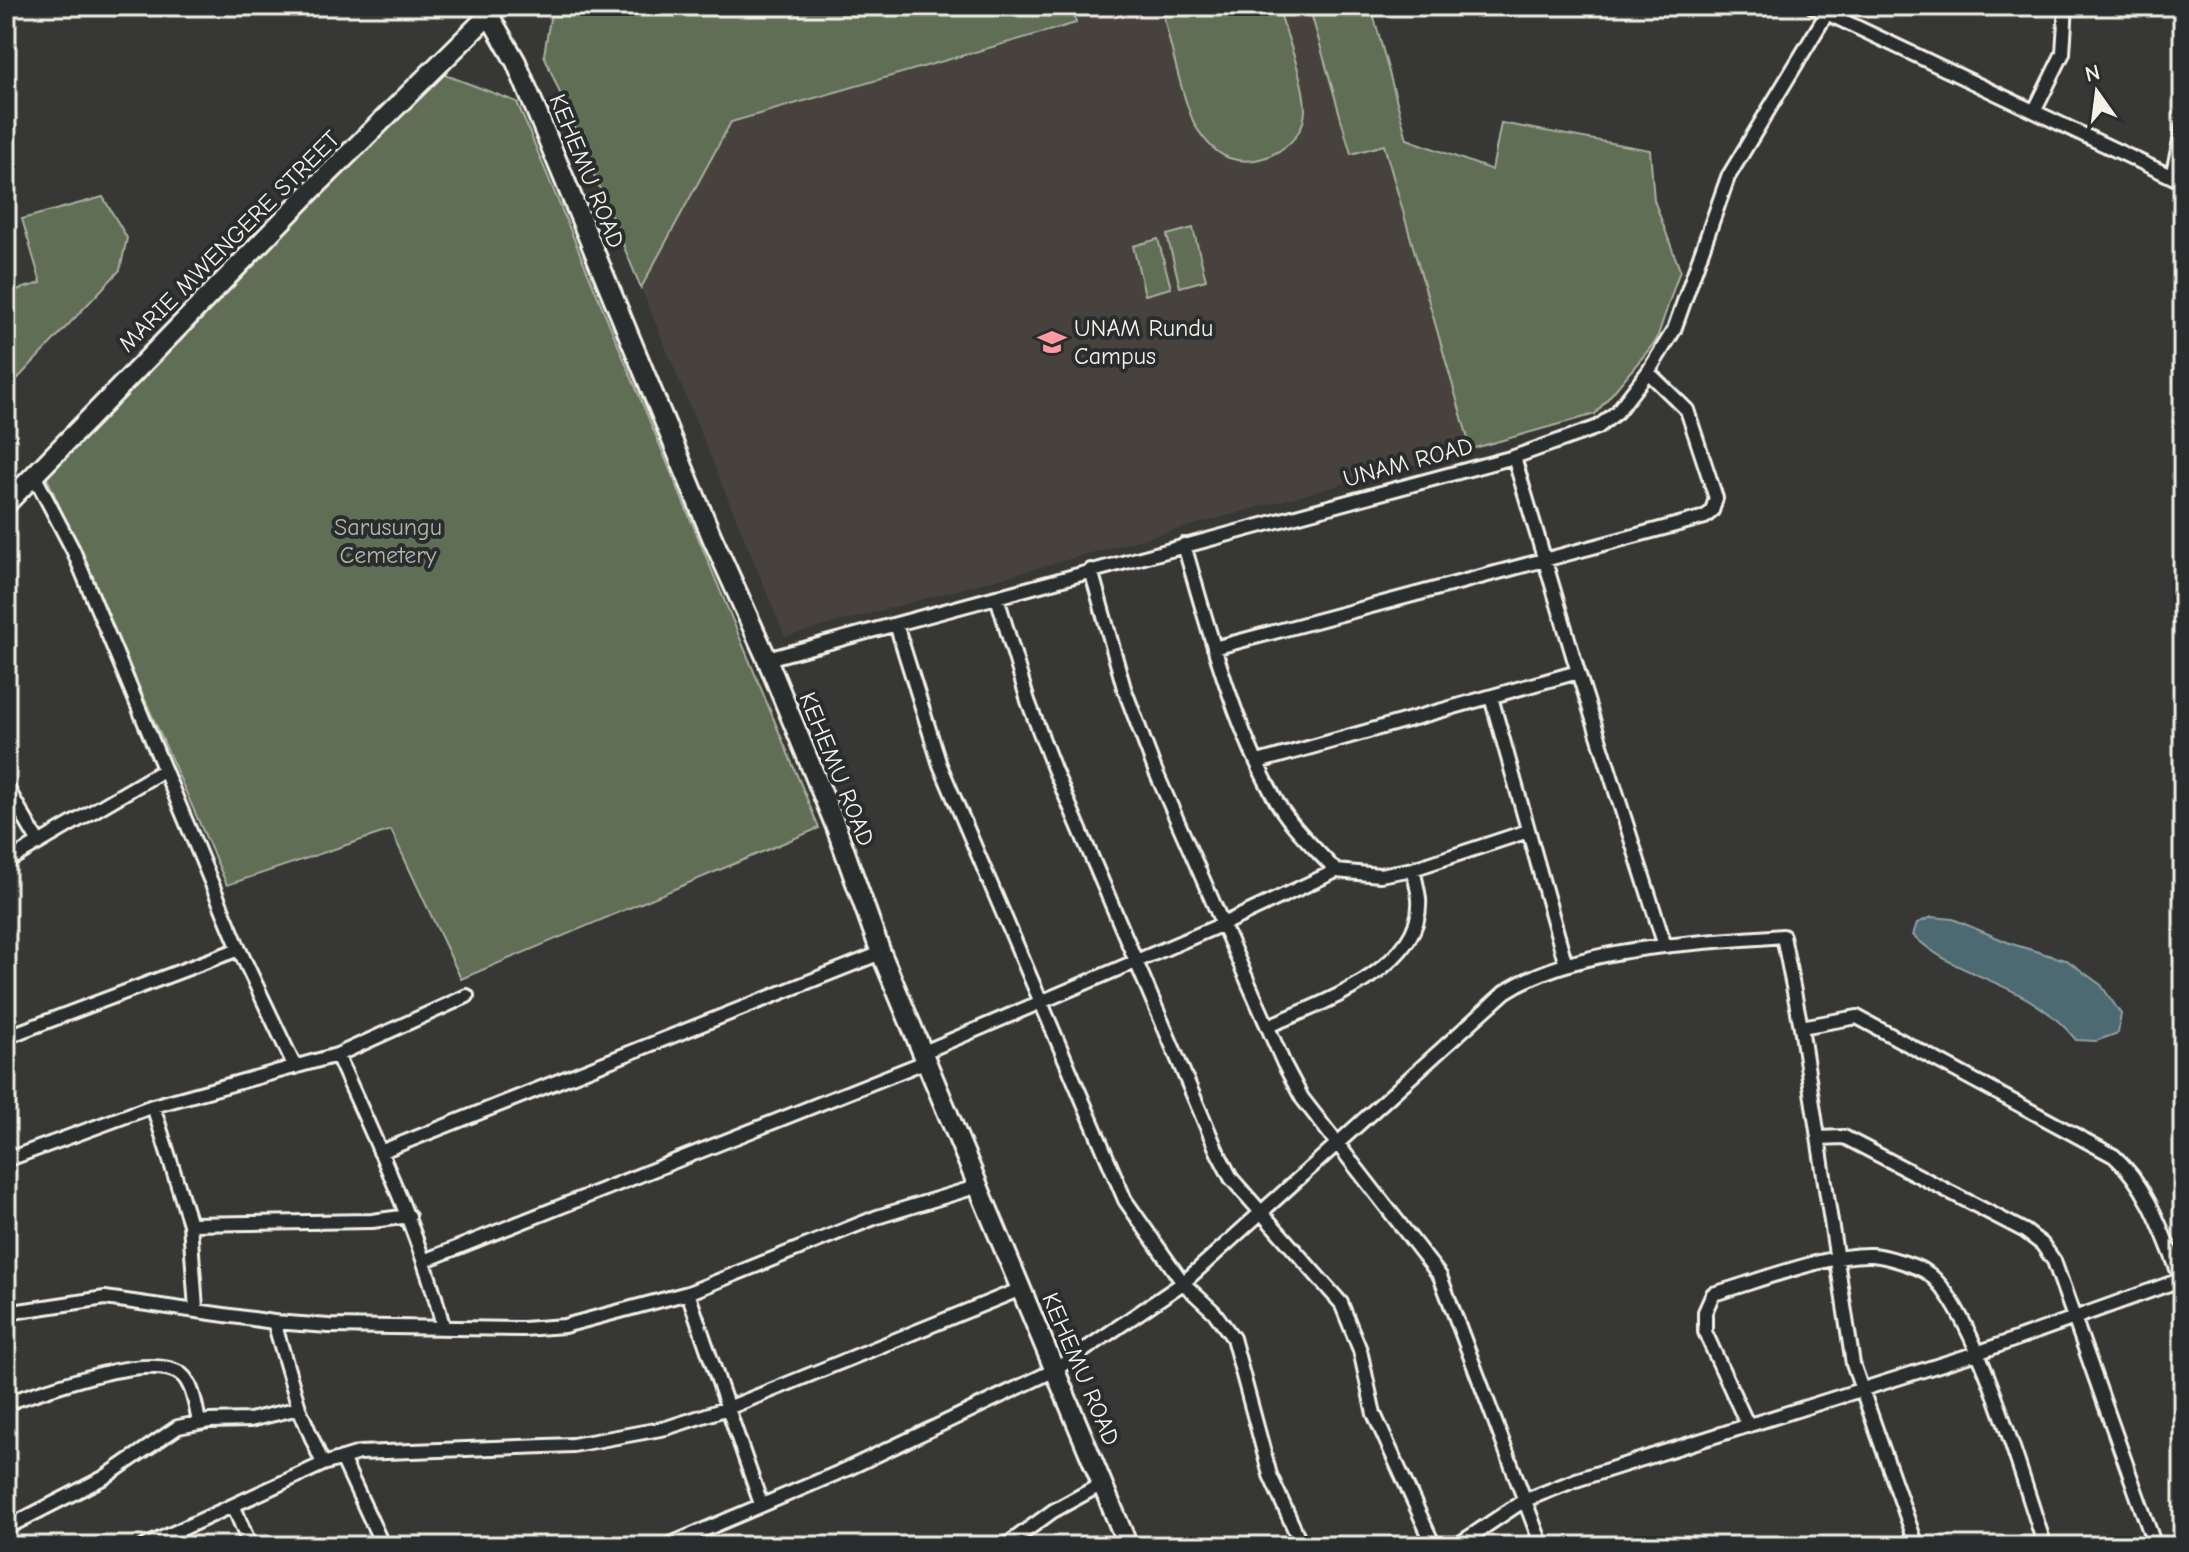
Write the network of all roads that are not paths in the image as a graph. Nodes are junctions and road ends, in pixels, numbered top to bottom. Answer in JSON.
{"nodes":[{"id":1,"x":1812,"y":6,"type":"edge"},
{"id":2,"x":1851,"y":6,"type":"edge"},
{"id":3,"x":2066,"y":6,"type":"edge"},
{"id":4,"x":493,"y":10,"type":"edge"},
{"id":5,"x":1827,"y":13,"type":"junction"},
{"id":6,"x":1845,"y":20,"type":"junction"},
{"id":7,"x":2035,"y":110,"type":"junction"},
{"id":8,"x":2183,"y":127,"type":"edge"},
{"id":9,"x":2178,"y":180,"type":"edge"},
{"id":10,"x":1648,"y":372,"type":"junction"},
{"id":11,"x":1514,"y":457,"type":"junction"},
{"id":12,"x":34,"y":475,"type":"junction"},
{"id":13,"x":6,"y":504,"type":"edge"},
{"id":14,"x":1184,"y":545,"type":"junction"},
{"id":15,"x":1544,"y":559,"type":"junction"},
{"id":16,"x":1091,"y":570,"type":"junction"},
{"id":17,"x":997,"y":597,"type":"junction"},
{"id":18,"x":896,"y":624,"type":"junction"},
{"id":19,"x":1214,"y":648,"type":"junction"},
{"id":20,"x":767,"y":659,"type":"junction"},
{"id":21,"x":1578,"y":672,"type":"junction"},
{"id":22,"x":1491,"y":697,"type":"junction"},
{"id":23,"x":1258,"y":762,"type":"junction"},
{"id":24,"x":164,"y":770,"type":"junction"},
{"id":25,"x":6,"y":786,"type":"edge"},
{"id":26,"x":1528,"y":831,"type":"junction"},
{"id":27,"x":39,"y":843,"type":"junction"},
{"id":28,"x":6,"y":862,"type":"edge"},
{"id":29,"x":1413,"y":869,"type":"junction"},
{"id":30,"x":1336,"y":871,"type":"junction"},
{"id":31,"x":1223,"y":924,"type":"junction"},
{"id":32,"x":1665,"y":946,"type":"junction"},
{"id":33,"x":239,"y":949,"type":"junction"},
{"id":34,"x":881,"y":953,"type":"junction"},
{"id":35,"x":1135,"y":961,"type":"junction"},
{"id":36,"x":1566,"y":965,"type":"junction"},
{"id":37,"x":467,"y":996,"type":"dead end"},
{"id":38,"x":1041,"y":1002,"type":"junction"},
{"id":39,"x":1268,"y":1026,"type":"junction"},
{"id":40,"x":1801,"y":1027,"type":"junction"},
{"id":41,"x":6,"y":1037,"type":"edge"},
{"id":42,"x":337,"y":1055,"type":"junction"},
{"id":43,"x":925,"y":1056,"type":"junction"},
{"id":44,"x":295,"y":1067,"type":"junction"},
{"id":45,"x":153,"y":1106,"type":"junction"},
{"id":46,"x":1818,"y":1138,"type":"junction"},
{"id":47,"x":1337,"y":1142,"type":"junction"},
{"id":48,"x":380,"y":1152,"type":"junction"},
{"id":49,"x":6,"y":1160,"type":"edge"},
{"id":50,"x":979,"y":1186,"type":"junction"},
{"id":51,"x":1262,"y":1212,"type":"junction"},
{"id":52,"x":409,"y":1216,"type":"junction"},
{"id":53,"x":190,"y":1224,"type":"junction"},
{"id":54,"x":1837,"y":1259,"type":"junction"},
{"id":55,"x":426,"y":1260,"type":"junction"},
{"id":56,"x":2182,"y":1281,"type":"edge"},
{"id":57,"x":1183,"y":1283,"type":"junction"},
{"id":58,"x":1021,"y":1289,"type":"junction"},
{"id":59,"x":688,"y":1293,"type":"junction"},
{"id":60,"x":196,"y":1309,"type":"junction"},
{"id":61,"x":6,"y":1313,"type":"edge"},
{"id":62,"x":2072,"y":1318,"type":"junction"},
{"id":63,"x":274,"y":1322,"type":"junction"},
{"id":64,"x":443,"y":1326,"type":"junction"},
{"id":65,"x":1977,"y":1353,"type":"junction"},
{"id":66,"x":1055,"y":1370,"type":"junction"},
{"id":67,"x":1862,"y":1390,"type":"junction"},
{"id":68,"x":6,"y":1403,"type":"edge"},
{"id":69,"x":299,"y":1408,"type":"junction"},
{"id":70,"x":728,"y":1408,"type":"junction"},
{"id":71,"x":199,"y":1422,"type":"junction"},
{"id":72,"x":1748,"y":1426,"type":"junction"},
{"id":73,"x":342,"y":1458,"type":"junction"},
{"id":74,"x":323,"y":1464,"type":"junction"},
{"id":75,"x":1102,"y":1484,"type":"junction"},
{"id":76,"x":1523,"y":1501,"type":"junction"},
{"id":77,"x":761,"y":1504,"type":"junction"},
{"id":78,"x":234,"y":1507,"type":"junction"},
{"id":79,"x":6,"y":1528,"type":"edge"},
{"id":80,"x":145,"y":1546,"type":"edge"},
{"id":81,"x":250,"y":1546,"type":"edge"},
{"id":82,"x":383,"y":1546,"type":"edge"},
{"id":83,"x":666,"y":1546,"type":"edge"},
{"id":84,"x":1005,"y":1546,"type":"edge"},
{"id":85,"x":1128,"y":1546,"type":"edge"},
{"id":86,"x":1302,"y":1546,"type":"edge"},
{"id":87,"x":1434,"y":1546,"type":"edge"},
{"id":88,"x":1456,"y":1546,"type":"edge"},
{"id":89,"x":1542,"y":1546,"type":"edge"},
{"id":90,"x":1917,"y":1546,"type":"edge"},
{"id":91,"x":2045,"y":1546,"type":"edge"},
{"id":92,"x":2155,"y":1546,"type":"edge"}],
"edges":[{"from":1,"to":5,"type":"street"},
{"from":2,"to":6,"type":"street"},
{"from":3,"to":7,"type":"street"},
{"from":4,"to":12,"type":"street","name":"MARIE MWENGERE STREET"},
{"from":4,"to":20,"type":"street","name":"KEHEMU ROAD"},
{"from":5,"to":6,"type":"street"},
{"from":5,"to":10,"type":"street","name":"UNAM ROAD"},
{"from":6,"to":7,"type":"street"},
{"from":7,"to":9,"type":"street"},
{"from":8,"to":9,"type":"street"},
{"from":10,"to":11,"type":"street","name":"UNAM ROAD"},
{"from":10,"to":15,"type":"street"},
{"from":11,"to":14,"type":"street","name":"UNAM ROAD"},
{"from":11,"to":15,"type":"street"},
{"from":12,"to":13,"type":"street","name":"MARIE MWENGERE STREET"},
{"from":12,"to":24,"type":"street"},
{"from":14,"to":16,"type":"street","name":"UNAM ROAD"},
{"from":14,"to":19,"type":"street"},
{"from":15,"to":19,"type":"street"},
{"from":15,"to":21,"type":"street"},
{"from":16,"to":17,"type":"street","name":"UNAM ROAD"},
{"from":16,"to":31,"type":"street"},
{"from":17,"to":18,"type":"street","name":"UNAM ROAD"},
{"from":17,"to":35,"type":"street"},
{"from":18,"to":20,"type":"street","name":"UNAM ROAD"},
{"from":18,"to":38,"type":"street"},
{"from":19,"to":23,"type":"street"},
{"from":20,"to":34,"type":"street","name":"KEHEMU ROAD"},
{"from":21,"to":22,"type":"street"},
{"from":21,"to":32,"type":"street"},
{"from":22,"to":23,"type":"street"},
{"from":22,"to":26,"type":"street"},
{"from":23,"to":30,"type":"street"},
{"from":24,"to":27,"type":"street"},
{"from":24,"to":33,"type":"street"},
{"from":25,"to":27,"type":"street"},
{"from":26,"to":29,"type":"street"},
{"from":26,"to":36,"type":"street"},
{"from":27,"to":28,"type":"street"},
{"from":29,"to":30,"type":"street"},
{"from":29,"to":39,"type":"street"},
{"from":30,"to":31,"type":"street"},
{"from":31,"to":35,"type":"street"},
{"from":31,"to":39,"type":"street"},
{"from":32,"to":36,"type":"street"},
{"from":32,"to":40,"type":"street"},
{"from":33,"to":41,"type":"street"},
{"from":33,"to":44,"type":"street"},
{"from":34,"to":43,"type":"street","name":"KEHEMU ROAD"},
{"from":34,"to":48,"type":"street"},
{"from":35,"to":38,"type":"street"},
{"from":35,"to":51,"type":"street"},
{"from":36,"to":47,"type":"street"},
{"from":37,"to":42,"type":"street"},
{"from":38,"to":43,"type":"street"},
{"from":38,"to":57,"type":"street"},
{"from":39,"to":47,"type":"street"},
{"from":40,"to":46,"type":"street"},
{"from":40,"to":56,"type":"street"},
{"from":42,"to":44,"type":"street"},
{"from":42,"to":48,"type":"street"},
{"from":43,"to":50,"type":"street","name":"KEHEMU ROAD"},
{"from":43,"to":55,"type":"street"},
{"from":44,"to":45,"type":"street"},
{"from":45,"to":49,"type":"street"},
{"from":45,"to":53,"type":"street"},
{"from":46,"to":54,"type":"street"},
{"from":46,"to":62,"type":"street"},
{"from":47,"to":51,"type":"street"},
{"from":47,"to":76,"type":"street"},
{"from":48,"to":52,"type":"street"},
{"from":50,"to":58,"type":"street","name":"KEHEMU ROAD"},
{"from":50,"to":59,"type":"street"},
{"from":51,"to":57,"type":"street"},
{"from":51,"to":87,"type":"street"},
{"from":52,"to":53,"type":"street"},
{"from":52,"to":55,"type":"street"},
{"from":53,"to":60,"type":"street"},
{"from":54,"to":65,"type":"street"},
{"from":54,"to":67,"type":"street"},
{"from":54,"to":72,"type":"street"},
{"from":55,"to":64,"type":"street"},
{"from":56,"to":62,"type":"street"},
{"from":57,"to":66,"type":"street"},
{"from":57,"to":86,"type":"street"},
{"from":58,"to":66,"type":"street","name":"KEHEMU ROAD"},
{"from":58,"to":70,"type":"street"},
{"from":59,"to":64,"type":"street"},
{"from":59,"to":70,"type":"street"},
{"from":60,"to":61,"type":"street"},
{"from":60,"to":63,"type":"street"},
{"from":62,"to":65,"type":"street"},
{"from":62,"to":92,"type":"street"},
{"from":63,"to":64,"type":"street"},
{"from":63,"to":69,"type":"street"},
{"from":65,"to":67,"type":"street"},
{"from":65,"to":91,"type":"street"},
{"from":66,"to":75,"type":"street","name":"KEHEMU ROAD"},
{"from":66,"to":77,"type":"street"},
{"from":67,"to":72,"type":"street"},
{"from":67,"to":90,"type":"street"},
{"from":68,"to":71,"type":"street"},
{"from":69,"to":71,"type":"street"},
{"from":69,"to":74,"type":"street"},
{"from":70,"to":73,"type":"street"},
{"from":70,"to":77,"type":"street"},
{"from":71,"to":79,"type":"street"},
{"from":72,"to":76,"type":"street"},
{"from":73,"to":74,"type":"street"},
{"from":73,"to":82,"type":"street"},
{"from":74,"to":78,"type":"street"},
{"from":75,"to":84,"type":"street"},
{"from":75,"to":85,"type":"street","name":"KEHEMU ROAD"},
{"from":76,"to":88,"type":"street"},
{"from":76,"to":89,"type":"street"},
{"from":77,"to":83,"type":"street"},
{"from":78,"to":80,"type":"street"},
{"from":78,"to":81,"type":"street"}]}
